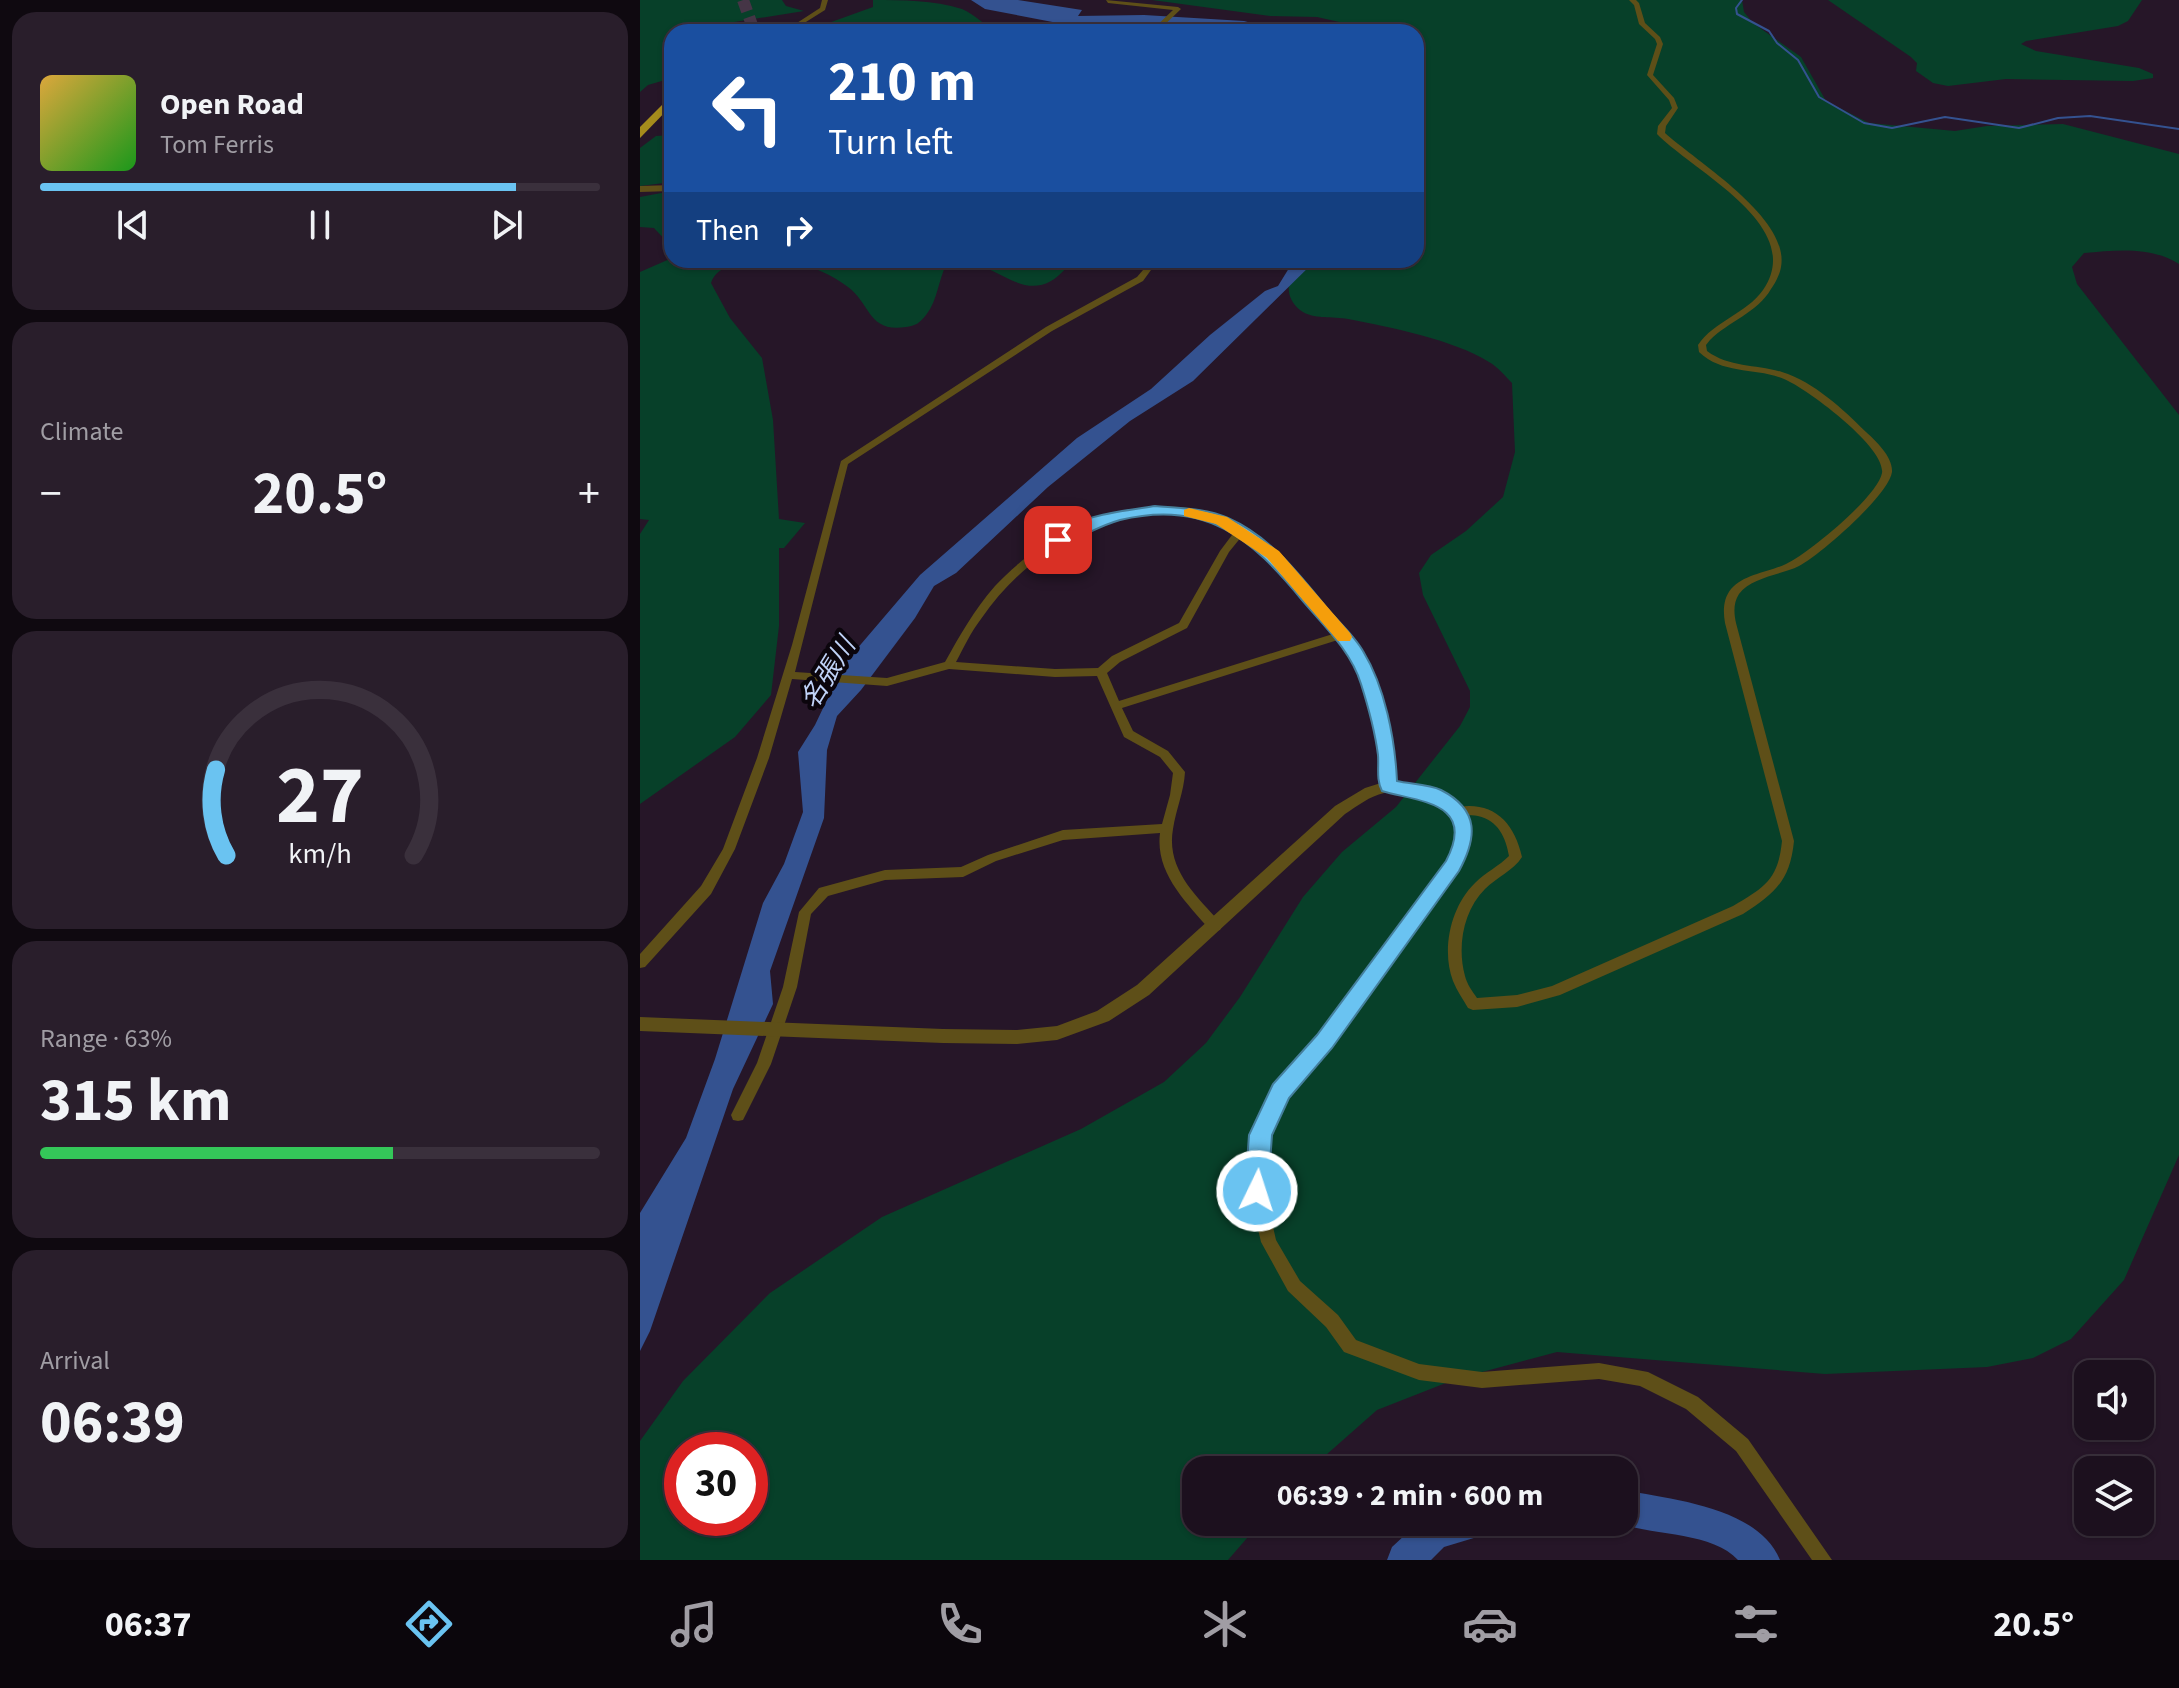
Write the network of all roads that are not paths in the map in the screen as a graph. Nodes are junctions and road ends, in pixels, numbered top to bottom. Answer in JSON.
{"nodes":[{"id":1,"x":825,"y":0,"type":"edge"},
{"id":2,"x":1632,"y":0,"type":"edge"},
{"id":3,"x":1108,"y":1,"type":"edge"},
{"id":4,"x":799,"y":24,"type":"edge"},
{"id":5,"x":1163,"y":24,"type":"edge"},
{"id":6,"x":664,"y":107,"type":"edge"},
{"id":7,"x":640,"y":134,"type":"edge"},
{"id":8,"x":664,"y":188,"type":"edge"},
{"id":9,"x":640,"y":189,"type":"edge"},
{"id":10,"x":1147,"y":268,"type":"edge"},
{"id":11,"x":1241,"y":531,"type":"junction"},
{"id":12,"x":1343,"y":635,"type":"junction"},
{"id":13,"x":949,"y":665,"type":"junction"},
{"id":14,"x":1101,"y":672,"type":"junction"},
{"id":15,"x":788,"y":675,"type":"junction"},
{"id":16,"x":1115,"y":706,"type":"junction"},
{"id":17,"x":1388,"y":786,"type":"junction"},
{"id":18,"x":1456,"y":811,"type":"junction"},
{"id":19,"x":1167,"y":828,"type":"junction"},
{"id":20,"x":1215,"y":926,"type":"junction"},
{"id":21,"x":640,"y":963,"type":"edge"},
{"id":22,"x":640,"y":1024,"type":"edge"},
{"id":23,"x":776,"y":1029,"type":"junction"},
{"id":24,"x":1281,"y":1091,"type":"joint"},
{"id":25,"x":738,"y":1115,"type":"dead end"},
{"id":26,"x":1823,"y":1560,"type":"edge"}],
"edges":[{"from":1,"to":4,"type":"street"},
{"from":2,"to":18,"type":"street"},
{"from":3,"to":5,"type":"street"},
{"from":6,"to":7,"type":"highway"},
{"from":8,"to":9,"type":"street"},
{"from":10,"to":15,"type":"street"},
{"from":11,"to":12,"type":"street"},
{"from":11,"to":13,"type":"street"},
{"from":11,"to":14,"type":"street"},
{"from":12,"to":16,"type":"street"},
{"from":12,"to":17,"type":"street"},
{"from":13,"to":14,"type":"street"},
{"from":13,"to":15,"type":"street"},
{"from":14,"to":16,"type":"street"},
{"from":15,"to":21,"type":"street"},
{"from":16,"to":19,"type":"street"},
{"from":17,"to":18,"type":"street"},
{"from":17,"to":20,"type":"street"},
{"from":18,"to":24,"type":"street"},
{"from":19,"to":20,"type":"street"},
{"from":19,"to":23,"type":"street"},
{"from":20,"to":23,"type":"street"},
{"from":22,"to":23,"type":"street"},
{"from":23,"to":25,"type":"street"},
{"from":24,"to":26,"type":"street"}]}
